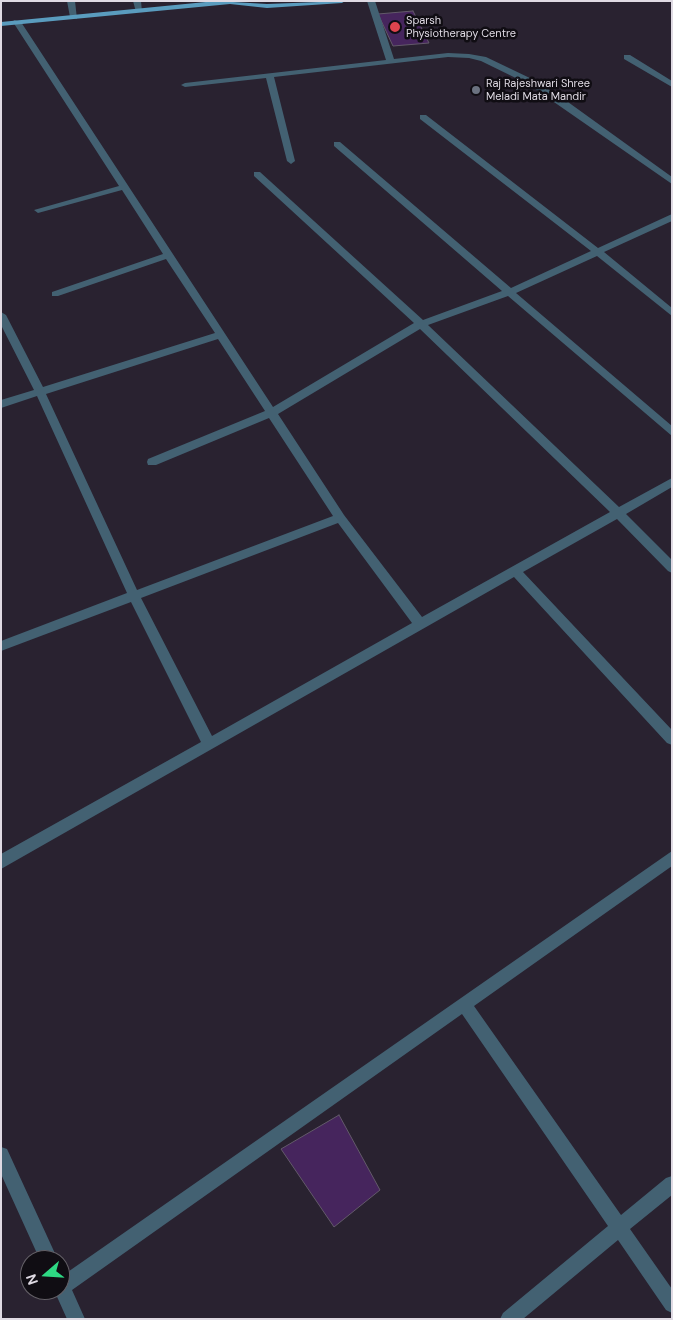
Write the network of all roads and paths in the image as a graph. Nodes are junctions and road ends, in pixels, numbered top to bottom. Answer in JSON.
{"nodes":[{"id":1,"x":71,"y":1,"type":"edge"},
{"id":2,"x":138,"y":1,"type":"edge"},
{"id":3,"x":342,"y":1,"type":"edge"},
{"id":4,"x":371,"y":1,"type":"edge"},
{"id":5,"x":237,"y":2,"type":"edge"},
{"id":6,"x":138,"y":10,"type":"junction"},
{"id":7,"x":74,"y":17,"type":"junction"},
{"id":8,"x":17,"y":22,"type":"junction"},
{"id":9,"x":1,"y":24,"type":"edge"},
{"id":10,"x":627,"y":57,"type":"dead end"},
{"id":11,"x":391,"y":62,"type":"junction"},
{"id":12,"x":269,"y":75,"type":"junction"},
{"id":13,"x":185,"y":85,"type":"dead end"},
{"id":14,"x":672,"y":85,"type":"edge"},
{"id":15,"x":423,"y":117,"type":"dead end"},
{"id":16,"x":337,"y":144,"type":"dead end"},
{"id":17,"x":291,"y":161,"type":"dead end"},
{"id":18,"x":257,"y":174,"type":"dead end"},
{"id":19,"x":672,"y":182,"type":"edge"},
{"id":20,"x":124,"y":187,"type":"junction"},
{"id":21,"x":38,"y":210,"type":"dead end"},
{"id":22,"x":672,"y":217,"type":"edge"},
{"id":23,"x":598,"y":252,"type":"junction"},
{"id":24,"x":168,"y":255,"type":"junction"},
{"id":25,"x":510,"y":292,"type":"junction"},
{"id":26,"x":55,"y":294,"type":"dead end"},
{"id":27,"x":672,"y":313,"type":"edge"},
{"id":28,"x":1,"y":315,"type":"edge"},
{"id":29,"x":421,"y":324,"type":"junction"},
{"id":30,"x":220,"y":334,"type":"junction"},
{"id":31,"x":40,"y":392,"type":"junction"},
{"id":32,"x":1,"y":404,"type":"edge"},
{"id":33,"x":271,"y":413,"type":"junction"},
{"id":34,"x":672,"y":432,"type":"edge"},
{"id":35,"x":152,"y":462,"type":"dead end"},
{"id":36,"x":672,"y":482,"type":"edge"},
{"id":37,"x":617,"y":512,"type":"junction"},
{"id":38,"x":340,"y":518,"type":"junction"},
{"id":39,"x":672,"y":568,"type":"edge"},
{"id":40,"x":514,"y":570,"type":"junction"},
{"id":41,"x":134,"y":596,"type":"junction"},
{"id":42,"x":420,"y":624,"type":"junction"},
{"id":43,"x":1,"y":646,"type":"edge"},
{"id":44,"x":672,"y":739,"type":"edge"},
{"id":45,"x":209,"y":744,"type":"junction"},
{"id":46,"x":672,"y":858,"type":"edge"},
{"id":47,"x":1,"y":862,"type":"edge"},
{"id":48,"x":464,"y":1004,"type":"junction"},
{"id":49,"x":1,"y":1156,"type":"edge"},
{"id":50,"x":672,"y":1184,"type":"edge"},
{"id":51,"x":619,"y":1228,"type":"junction"},
{"id":52,"x":44,"y":1250,"type":"edge"},
{"id":53,"x":70,"y":1280,"type":"edge"},
{"id":54,"x":67,"y":1300,"type":"edge"},
{"id":55,"x":672,"y":1304,"type":"edge"},
{"id":56,"x":76,"y":1319,"type":"edge"},
{"id":57,"x":508,"y":1319,"type":"edge"}],
"edges":[{"from":1,"to":7,"type":"street"},
{"from":2,"to":6,"type":"street"},
{"from":3,"to":5,"type":"main road"},
{"from":4,"to":11,"type":"street"},
{"from":5,"to":6,"type":"main road"},
{"from":6,"to":7,"type":"main road"},
{"from":7,"to":8,"type":"main road"},
{"from":8,"to":9,"type":"main road"},
{"from":8,"to":20,"type":"street"},
{"from":10,"to":14,"type":"street"},
{"from":11,"to":12,"type":"street"},
{"from":11,"to":19,"type":"street"},
{"from":12,"to":13,"type":"street"},
{"from":12,"to":17,"type":"street"},
{"from":15,"to":23,"type":"street"},
{"from":16,"to":25,"type":"street"},
{"from":18,"to":29,"type":"street"},
{"from":20,"to":21,"type":"street"},
{"from":20,"to":24,"type":"street"},
{"from":22,"to":23,"type":"street"},
{"from":23,"to":25,"type":"street"},
{"from":23,"to":27,"type":"street"},
{"from":24,"to":26,"type":"street"},
{"from":24,"to":30,"type":"street"},
{"from":25,"to":29,"type":"street"},
{"from":25,"to":34,"type":"street"},
{"from":28,"to":31,"type":"street"},
{"from":29,"to":33,"type":"street"},
{"from":29,"to":37,"type":"street"},
{"from":30,"to":31,"type":"street"},
{"from":30,"to":33,"type":"street"},
{"from":31,"to":32,"type":"street"},
{"from":31,"to":41,"type":"street"},
{"from":33,"to":35,"type":"street"},
{"from":33,"to":38,"type":"street"},
{"from":36,"to":37,"type":"street"},
{"from":37,"to":39,"type":"street"},
{"from":37,"to":40,"type":"street"},
{"from":38,"to":41,"type":"street"},
{"from":38,"to":42,"type":"street"},
{"from":40,"to":42,"type":"street"},
{"from":40,"to":44,"type":"street"},
{"from":41,"to":43,"type":"street"},
{"from":41,"to":45,"type":"street"},
{"from":42,"to":45,"type":"street"},
{"from":45,"to":47,"type":"street"},
{"from":46,"to":48,"type":"street"},
{"from":48,"to":51,"type":"street"},
{"from":48,"to":53,"type":"street"},
{"from":49,"to":52,"type":"street"},
{"from":50,"to":51,"type":"street"},
{"from":51,"to":55,"type":"street"},
{"from":51,"to":57,"type":"street"},
{"from":54,"to":56,"type":"street"}]}
